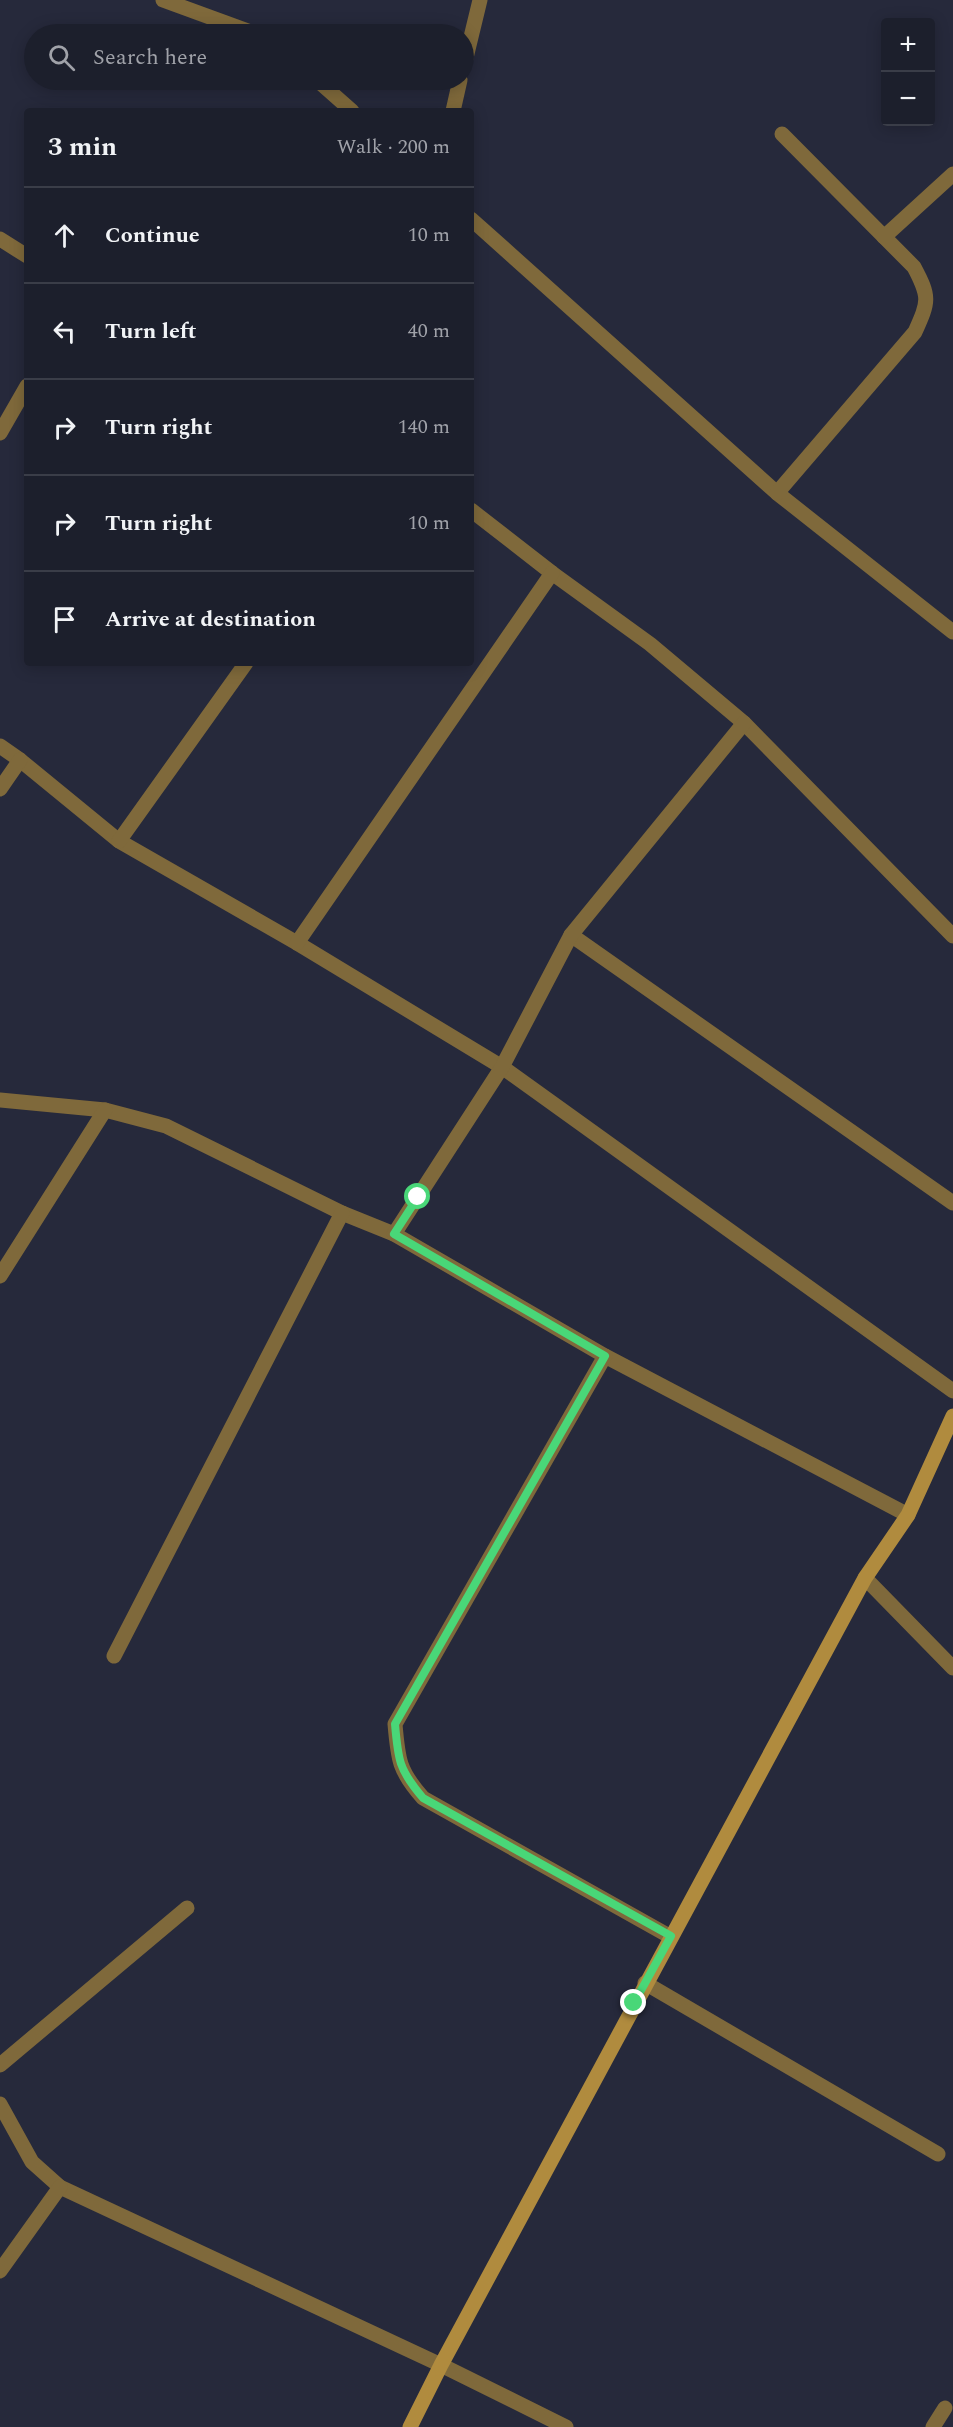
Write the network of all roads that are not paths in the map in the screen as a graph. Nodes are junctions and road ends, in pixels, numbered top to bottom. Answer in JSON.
{"nodes":[{"id":1,"x":163,"y":0,"type":"edge"},
{"id":2,"x":480,"y":0,"type":"edge"},
{"id":3,"x":229,"y":24,"type":"edge"},
{"id":4,"x":474,"y":25,"type":"edge"},
{"id":5,"x":328,"y":90,"type":"edge"},
{"id":6,"x":458,"y":90,"type":"edge"},
{"id":7,"x":349,"y":108,"type":"edge"},
{"id":8,"x":454,"y":108,"type":"edge"},
{"id":9,"x":782,"y":134,"type":"dead end"},
{"id":10,"x":953,"y":174,"type":"edge"},
{"id":11,"x":474,"y":222,"type":"edge"},
{"id":12,"x":884,"y":237,"type":"junction"},
{"id":13,"x":0,"y":239,"type":"edge"},
{"id":14,"x":24,"y":254,"type":"edge"},
{"id":15,"x":24,"y":391,"type":"edge"},
{"id":16,"x":0,"y":433,"type":"edge"},
{"id":17,"x":777,"y":493,"type":"junction"},
{"id":18,"x":474,"y":512,"type":"edge"},
{"id":19,"x":552,"y":573,"type":"junction"},
{"id":20,"x":953,"y":632,"type":"edge"},
{"id":21,"x":244,"y":666,"type":"edge"},
{"id":22,"x":744,"y":723,"type":"junction"},
{"id":23,"x":0,"y":746,"type":"edge"},
{"id":24,"x":20,"y":760,"type":"junction"},
{"id":25,"x":0,"y":789,"type":"edge"},
{"id":26,"x":119,"y":842,"type":"junction"},
{"id":27,"x":571,"y":934,"type":"junction"},
{"id":28,"x":953,"y":936,"type":"edge"},
{"id":29,"x":297,"y":943,"type":"junction"},
{"id":30,"x":502,"y":1067,"type":"junction"},
{"id":31,"x":0,"y":1100,"type":"edge"},
{"id":32,"x":105,"y":1110,"type":"junction"},
{"id":33,"x":953,"y":1203,"type":"edge"},
{"id":34,"x":342,"y":1213,"type":"junction"},
{"id":35,"x":394,"y":1234,"type":"junction"},
{"id":36,"x":0,"y":1276,"type":"edge"},
{"id":37,"x":605,"y":1356,"type":"junction"},
{"id":38,"x":953,"y":1391,"type":"edge"},
{"id":39,"x":953,"y":1416,"type":"edge"},
{"id":40,"x":908,"y":1515,"type":"junction"},
{"id":41,"x":865,"y":1578,"type":"junction"},
{"id":42,"x":114,"y":1656,"type":"dead end"},
{"id":43,"x":953,"y":1668,"type":"edge"},
{"id":44,"x":187,"y":1908,"type":"dead end"},
{"id":45,"x":671,"y":1936,"type":"junction"},
{"id":46,"x":645,"y":1983,"type":"junction"},
{"id":47,"x":0,"y":2065,"type":"edge"},
{"id":48,"x":0,"y":2104,"type":"edge"},
{"id":49,"x":938,"y":2154,"type":"dead end"},
{"id":50,"x":60,"y":2187,"type":"junction"},
{"id":51,"x":0,"y":2271,"type":"edge"},
{"id":52,"x":441,"y":2365,"type":"junction"},
{"id":53,"x":953,"y":2423,"type":"edge"},
{"id":54,"x":410,"y":2427,"type":"edge"},
{"id":55,"x":566,"y":2427,"type":"edge"},
{"id":56,"x":933,"y":2427,"type":"edge"}],
"edges":[{"from":1,"to":3,"type":"street"},
{"from":2,"to":4,"type":"street"},
{"from":5,"to":7,"type":"street"},
{"from":6,"to":8,"type":"street"},
{"from":9,"to":12,"type":"street"},
{"from":10,"to":12,"type":"street"},
{"from":11,"to":17,"type":"street"},
{"from":12,"to":17,"type":"street"},
{"from":13,"to":14,"type":"street"},
{"from":15,"to":16,"type":"street"},
{"from":17,"to":20,"type":"street"},
{"from":18,"to":19,"type":"street"},
{"from":19,"to":22,"type":"street"},
{"from":19,"to":29,"type":"street"},
{"from":21,"to":26,"type":"street"},
{"from":22,"to":27,"type":"street"},
{"from":22,"to":28,"type":"street"},
{"from":23,"to":24,"type":"street"},
{"from":24,"to":25,"type":"street"},
{"from":24,"to":26,"type":"street"},
{"from":26,"to":29,"type":"street"},
{"from":27,"to":30,"type":"street"},
{"from":27,"to":33,"type":"street"},
{"from":29,"to":30,"type":"street"},
{"from":30,"to":35,"type":"street"},
{"from":30,"to":38,"type":"street"},
{"from":31,"to":32,"type":"street"},
{"from":32,"to":34,"type":"street"},
{"from":32,"to":36,"type":"street"},
{"from":34,"to":35,"type":"street"},
{"from":34,"to":42,"type":"street"},
{"from":35,"to":37,"type":"street"},
{"from":37,"to":40,"type":"street"},
{"from":37,"to":45,"type":"street"},
{"from":39,"to":40,"type":"street"},
{"from":40,"to":41,"type":"street"},
{"from":41,"to":43,"type":"street"},
{"from":41,"to":45,"type":"street"},
{"from":44,"to":47,"type":"street"},
{"from":45,"to":46,"type":"street"},
{"from":46,"to":49,"type":"street"},
{"from":46,"to":52,"type":"street"},
{"from":48,"to":50,"type":"street"},
{"from":50,"to":51,"type":"street"},
{"from":50,"to":52,"type":"street"},
{"from":52,"to":54,"type":"street"},
{"from":52,"to":55,"type":"street"},
{"from":53,"to":56,"type":"street"}]}
